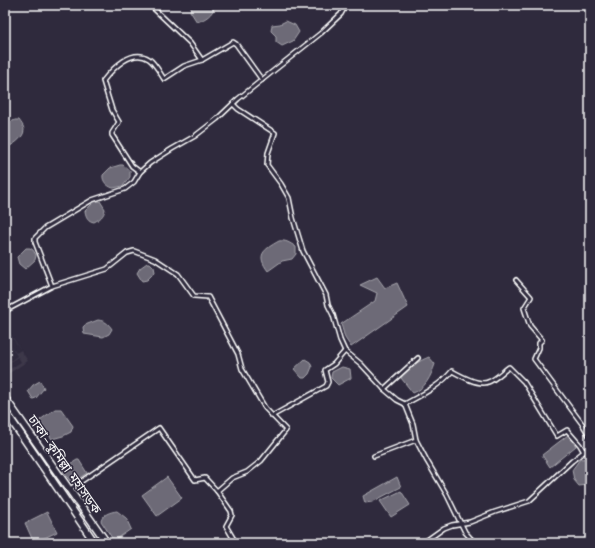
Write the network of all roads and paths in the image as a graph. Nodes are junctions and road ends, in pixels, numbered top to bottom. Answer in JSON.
{"nodes":[{"id":1,"x":150,"y":5,"type":"edge"},
{"id":2,"x":346,"y":5,"type":"edge"},
{"id":3,"x":202,"y":60,"type":"junction"},
{"id":4,"x":262,"y":80,"type":"junction"},
{"id":5,"x":233,"y":104,"type":"junction"},
{"id":6,"x":140,"y":172,"type":"junction"},
{"id":7,"x":516,"y":280,"type":"dead end"},
{"id":8,"x":52,"y":286,"type":"junction"},
{"id":9,"x":5,"y":311,"type":"edge"},
{"id":10,"x":346,"y":351,"type":"junction"},
{"id":11,"x":418,"y":358,"type":"dead end"},
{"id":12,"x":384,"y":389,"type":"junction"},
{"id":13,"x":5,"y":398,"type":"edge"},
{"id":14,"x":405,"y":404,"type":"junction"},
{"id":15,"x":5,"y":411,"type":"edge"},
{"id":16,"x":272,"y":416,"type":"junction"},
{"id":17,"x":590,"y":437,"type":"edge"},
{"id":18,"x":416,"y":440,"type":"junction"},
{"id":19,"x":590,"y":447,"type":"edge"},
{"id":20,"x":584,"y":452,"type":"junction"},
{"id":21,"x":374,"y":456,"type":"dead end"},
{"id":22,"x":70,"y":489,"type":"junction"},
{"id":23,"x":217,"y":491,"type":"junction"},
{"id":24,"x":461,"y":524,"type":"junction"},
{"id":25,"x":95,"y":543,"type":"edge"},
{"id":26,"x":107,"y":543,"type":"edge"},
{"id":27,"x":236,"y":543,"type":"edge"},
{"id":28,"x":423,"y":543,"type":"edge"},
{"id":29,"x":475,"y":543,"type":"edge"}],
"edges":[{"from":1,"to":3,"type":"street"},
{"from":2,"to":4,"type":"street"},
{"from":3,"to":4,"type":"street"},
{"from":3,"to":6,"type":"street"},
{"from":4,"to":5,"type":"street"},
{"from":5,"to":6,"type":"street"},
{"from":5,"to":10,"type":"street"},
{"from":6,"to":8,"type":"street"},
{"from":7,"to":17,"type":"street"},
{"from":8,"to":9,"type":"street"},
{"from":8,"to":16,"type":"street"},
{"from":10,"to":12,"type":"street"},
{"from":10,"to":16,"type":"street"},
{"from":11,"to":12,"type":"street"},
{"from":12,"to":14,"type":"street"},
{"from":13,"to":22,"type":"highway","name":"ঢাকা–কুমিল্লা মহাসড়ক"},
{"from":14,"to":18,"type":"street"},
{"from":14,"to":20,"type":"street"},
{"from":15,"to":25,"type":"highway","name":"ঢাকা–কুমিল্লা মহাসড়ক"},
{"from":16,"to":23,"type":"street"},
{"from":18,"to":21,"type":"street"},
{"from":18,"to":24,"type":"street"},
{"from":19,"to":20,"type":"street"},
{"from":20,"to":24,"type":"street"},
{"from":22,"to":23,"type":"street"},
{"from":22,"to":26,"type":"highway","name":"ঢাকা–কুমিল্লা মহাসড়ক"},
{"from":23,"to":27,"type":"street"},
{"from":24,"to":28,"type":"street"},
{"from":24,"to":29,"type":"street"}]}
